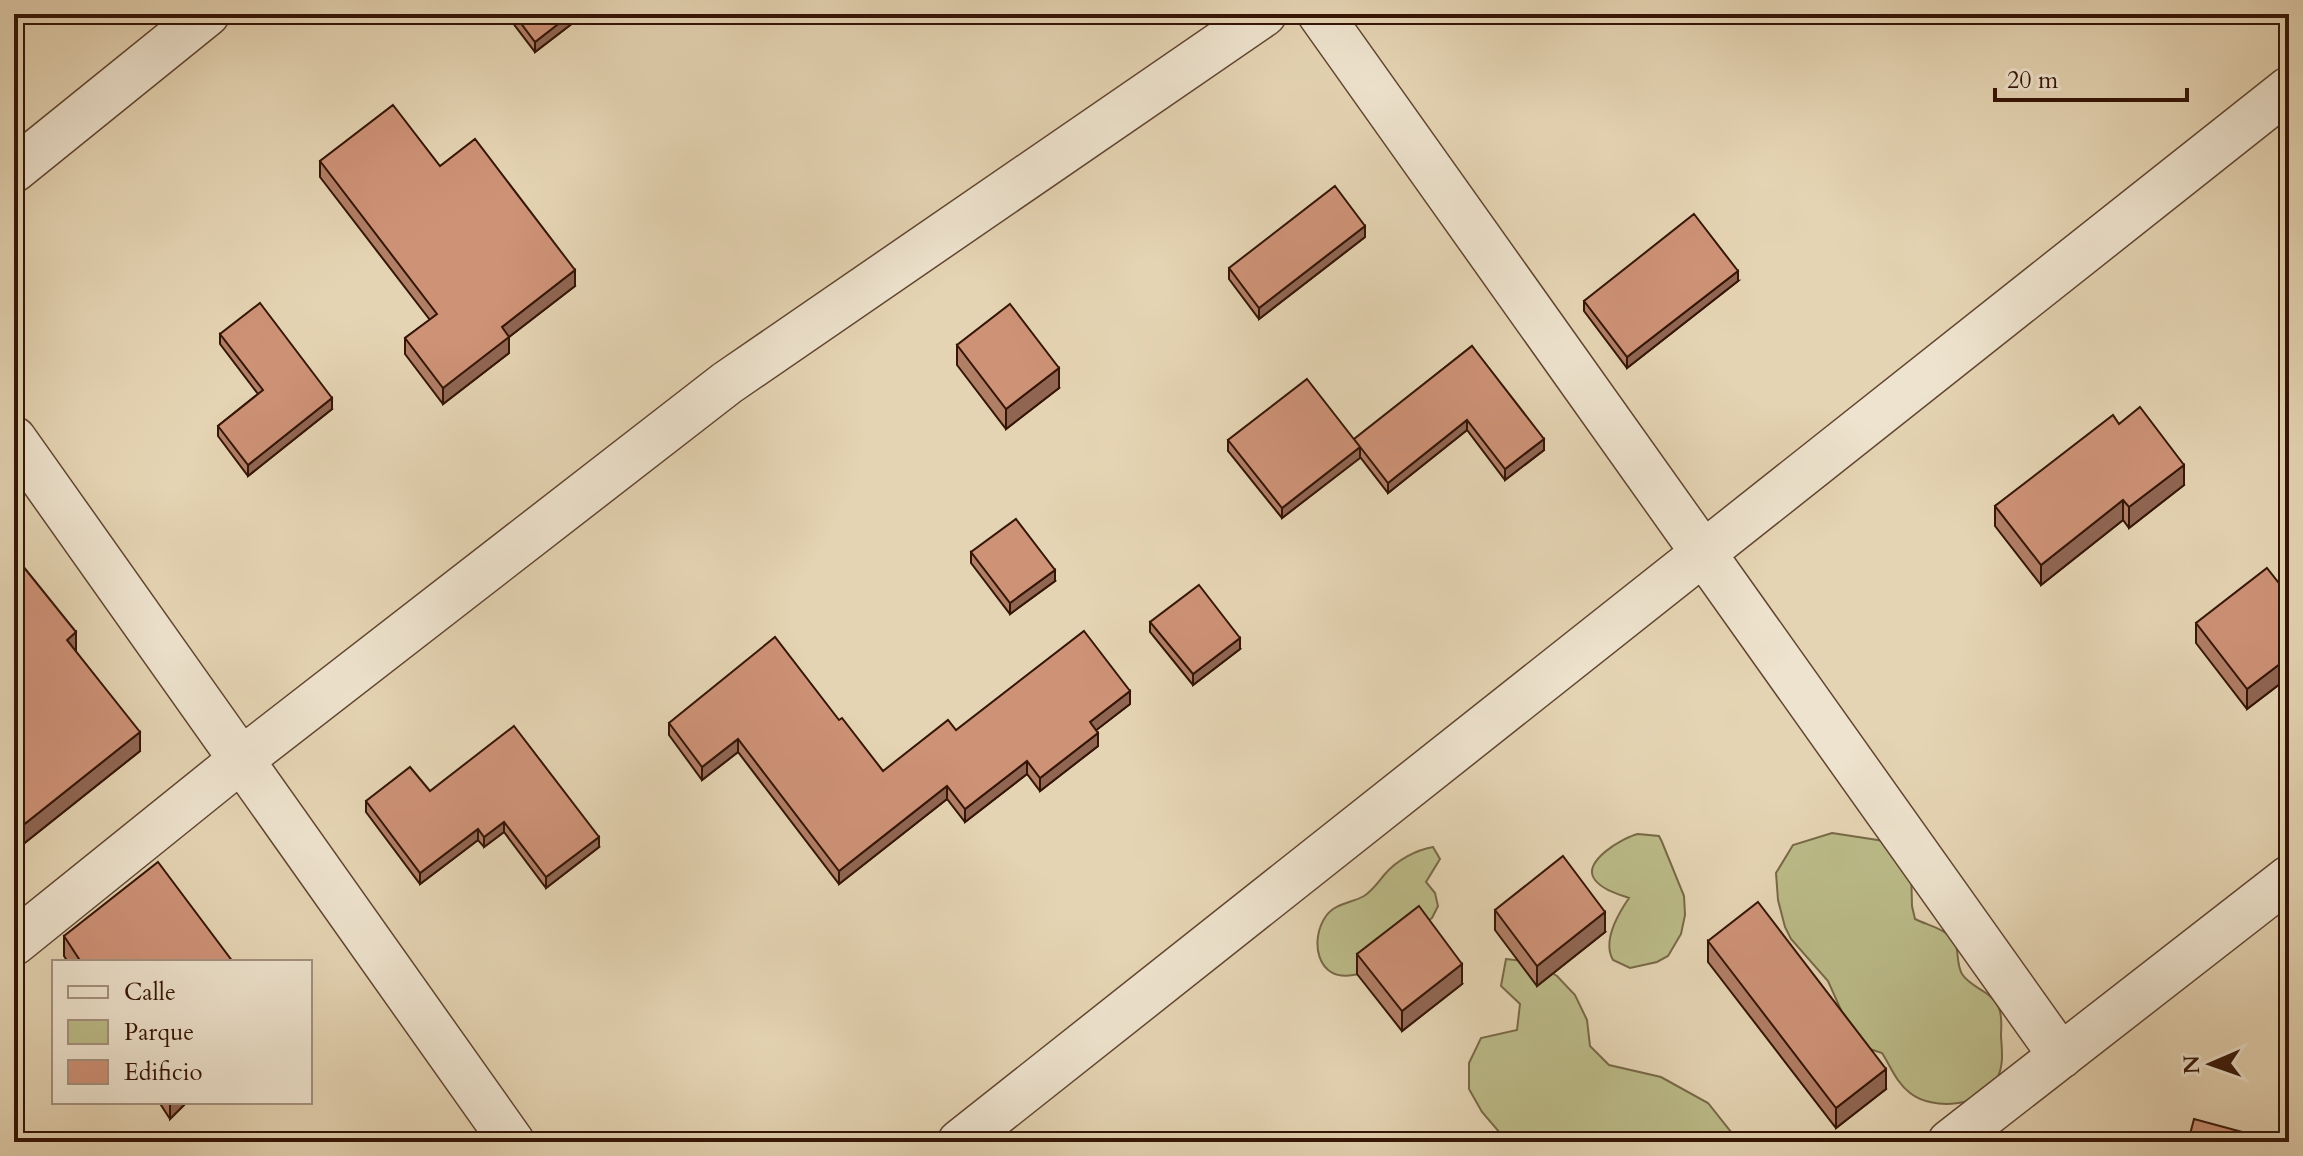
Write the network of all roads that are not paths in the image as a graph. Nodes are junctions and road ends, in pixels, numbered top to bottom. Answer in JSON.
{"nodes":[{"id":1,"x":207,"y":14,"type":"edge"},
{"id":2,"x":1264,"y":14,"type":"edge"},
{"id":3,"x":1320,"y":14,"type":"edge"},
{"id":4,"x":2289,"y":89,"type":"edge"},
{"id":5,"x":14,"y":170,"type":"edge"},
{"id":6,"x":14,"y":439,"type":"edge"},
{"id":7,"x":1703,"y":553,"type":"junction"},
{"id":8,"x":241,"y":760,"type":"junction"},
{"id":9,"x":2289,"y":878,"type":"edge"},
{"id":10,"x":14,"y":943,"type":"edge"},
{"id":11,"x":2061,"y":1056,"type":"junction"},
{"id":12,"x":512,"y":1142,"type":"edge"},
{"id":13,"x":960,"y":1142,"type":"edge"},
{"id":14,"x":1950,"y":1142,"type":"edge"}],
"edges":[{"from":1,"to":5,"type":"street"},
{"from":2,"to":8,"type":"street"},
{"from":3,"to":7,"type":"street"},
{"from":4,"to":7,"type":"street"},
{"from":6,"to":8,"type":"street"},
{"from":7,"to":11,"type":"street"},
{"from":7,"to":13,"type":"street"},
{"from":8,"to":10,"type":"street"},
{"from":8,"to":12,"type":"street"},
{"from":9,"to":11,"type":"street"},
{"from":11,"to":14,"type":"street"}]}
